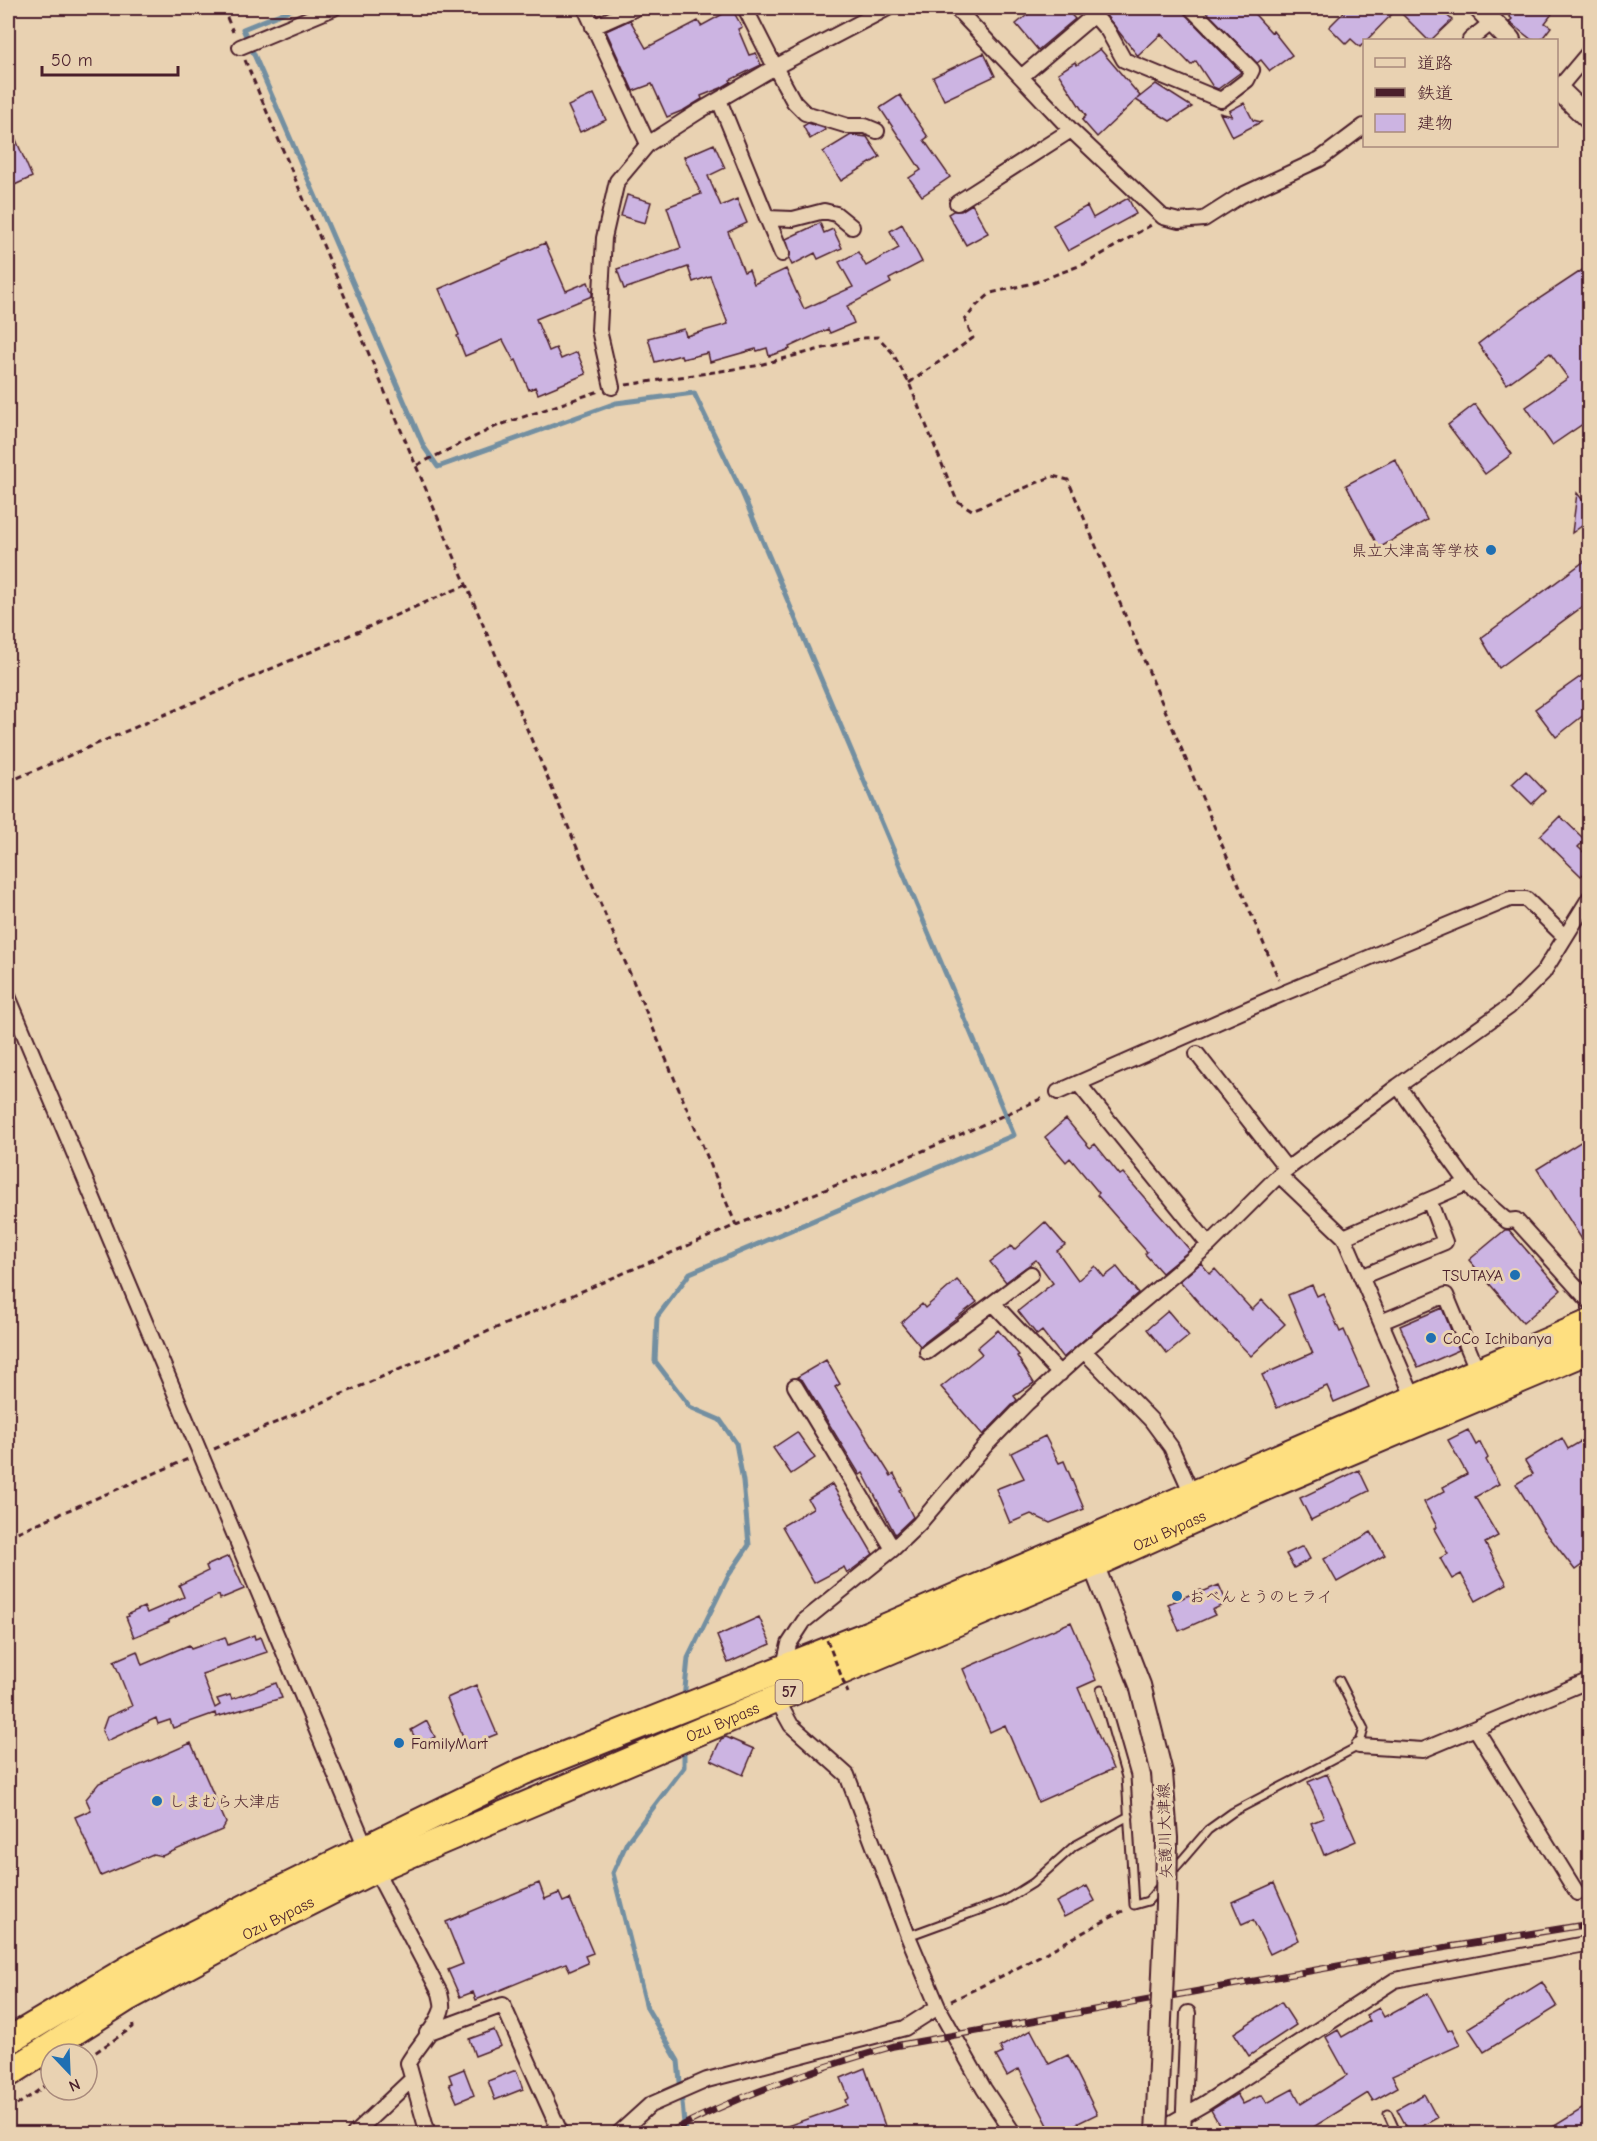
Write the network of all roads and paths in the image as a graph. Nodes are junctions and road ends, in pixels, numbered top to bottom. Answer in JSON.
{"nodes":[{"id":1,"x":223,"y":8,"type":"edge"},
{"id":2,"x":334,"y":8,"type":"edge"},
{"id":3,"x":585,"y":8,"type":"edge"},
{"id":4,"x":636,"y":8,"type":"edge"},
{"id":5,"x":745,"y":8,"type":"edge"},
{"id":6,"x":888,"y":8,"type":"edge"},
{"id":7,"x":956,"y":8,"type":"edge"},
{"id":8,"x":1191,"y":8,"type":"edge"},
{"id":9,"x":1091,"y":11,"type":"edge"},
{"id":10,"x":1486,"y":15,"type":"edge"},
{"id":11,"x":593,"y":27,"type":"junction"},
{"id":12,"x":1471,"y":39,"type":"edge"},
{"id":13,"x":1509,"y":39,"type":"edge"},
{"id":14,"x":240,"y":47,"type":"junction"},
{"id":15,"x":1590,"y":51,"type":"edge"},
{"id":16,"x":775,"y":66,"type":"junction"},
{"id":17,"x":1022,"y":77,"type":"junction"},
{"id":18,"x":1558,"y":88,"type":"edge"},
{"id":19,"x":719,"y":100,"type":"junction"},
{"id":20,"x":1590,"y":120,"type":"edge"},
{"id":21,"x":1363,"y":127,"type":"edge"},
{"id":22,"x":1071,"y":130,"type":"junction"},
{"id":23,"x":877,"y":131,"type":"dead end"},
{"id":24,"x":648,"y":144,"type":"junction"},
{"id":25,"x":957,"y":203,"type":"dead end"},
{"id":26,"x":1163,"y":217,"type":"junction"},
{"id":27,"x":767,"y":218,"type":"junction"},
{"id":28,"x":852,"y":227,"type":"dead end"},
{"id":29,"x":782,"y":254,"type":"dead end"},
{"id":30,"x":909,"y":383,"type":"junction"},
{"id":31,"x":612,"y":387,"type":"junction"},
{"id":32,"x":417,"y":465,"type":"junction"},
{"id":33,"x":467,"y":585,"type":"junction"},
{"id":34,"x":8,"y":782,"type":"edge"},
{"id":35,"x":1590,"y":897,"type":"edge"},
{"id":36,"x":1565,"y":937,"type":"junction"},
{"id":37,"x":1284,"y":993,"type":"junction"},
{"id":38,"x":8,"y":996,"type":"edge"},
{"id":39,"x":1197,"y":1054,"type":"dead end"},
{"id":40,"x":1078,"y":1083,"type":"junction"},
{"id":41,"x":1398,"y":1086,"type":"junction"},
{"id":42,"x":1058,"y":1092,"type":"joint"},
{"id":43,"x":1283,"y":1172,"type":"junction"},
{"id":44,"x":1468,"y":1183,"type":"junction"},
{"id":45,"x":1429,"y":1200,"type":"junction"},
{"id":46,"x":736,"y":1226,"type":"junction"},
{"id":47,"x":1344,"y":1237,"type":"junction"},
{"id":48,"x":1209,"y":1245,"type":"junction"},
{"id":49,"x":1031,"y":1274,"type":"dead end"},
{"id":50,"x":1361,"y":1277,"type":"junction"},
{"id":51,"x":1590,"y":1302,"type":"edge"},
{"id":52,"x":993,"y":1303,"type":"junction"},
{"id":53,"x":1381,"y":1322,"type":"junction"},
{"id":54,"x":1590,"y":1323,"type":"edge"},
{"id":55,"x":1590,"y":1350,"type":"edge"},
{"id":56,"x":1084,"y":1351,"type":"junction"},
{"id":57,"x":927,"y":1352,"type":"dead end"},
{"id":58,"x":1478,"y":1371,"type":"junction"},
{"id":59,"x":1060,"y":1374,"type":"junction"},
{"id":60,"x":795,"y":1386,"type":"dead end"},
{"id":61,"x":1414,"y":1399,"type":"junction"},
{"id":62,"x":201,"y":1454,"type":"junction"},
{"id":63,"x":1192,"y":1494,"type":"junction"},
{"id":64,"x":8,"y":1536,"type":"edge"},
{"id":65,"x":892,"y":1549,"type":"junction"},
{"id":66,"x":1089,"y":1552,"type":"junction"},
{"id":67,"x":827,"y":1640,"type":"dead end"},
{"id":68,"x":783,"y":1668,"type":"junction"},
{"id":69,"x":1339,"y":1680,"type":"dead end"},
{"id":70,"x":1590,"y":1680,"type":"edge"},
{"id":71,"x":1101,"y":1690,"type":"dead end"},
{"id":72,"x":848,"y":1693,"type":"dead end"},
{"id":73,"x":776,"y":1698,"type":"junction"},
{"id":74,"x":1476,"y":1729,"type":"junction"},
{"id":75,"x":1359,"y":1746,"type":"junction"},
{"id":76,"x":1129,"y":1816,"type":"junction"},
{"id":77,"x":371,"y":1858,"type":"junction"},
{"id":78,"x":1577,"y":1893,"type":"dead end"},
{"id":79,"x":1134,"y":1905,"type":"junction"},
{"id":80,"x":908,"y":1936,"type":"junction"},
{"id":81,"x":1590,"y":1943,"type":"edge"},
{"id":82,"x":938,"y":2007,"type":"junction"},
{"id":83,"x":1188,"y":2013,"type":"dead end"},
{"id":84,"x":427,"y":2033,"type":"junction"},
{"id":85,"x":8,"y":2041,"type":"edge"},
{"id":86,"x":8,"y":2074,"type":"edge"},
{"id":87,"x":411,"y":2080,"type":"junction"},
{"id":88,"x":39,"y":2090,"type":"edge"},
{"id":89,"x":8,"y":2111,"type":"edge"},
{"id":90,"x":1388,"y":2114,"type":"dead end"},
{"id":91,"x":1184,"y":2116,"type":"junction"},
{"id":92,"x":354,"y":2133,"type":"edge"},
{"id":93,"x":428,"y":2133,"type":"edge"},
{"id":94,"x":561,"y":2133,"type":"edge"},
{"id":95,"x":618,"y":2133,"type":"edge"},
{"id":96,"x":1014,"y":2133,"type":"edge"},
{"id":97,"x":1154,"y":2133,"type":"edge"},
{"id":98,"x":1183,"y":2133,"type":"edge"},
{"id":99,"x":1397,"y":2133,"type":"edge"}],
"edges":[{"from":1,"to":14,"type":"path"},
{"from":2,"to":14,"type":"street"},
{"from":3,"to":11,"type":"street"},
{"from":4,"to":11,"type":"street"},
{"from":5,"to":16,"type":"street"},
{"from":6,"to":16,"type":"street"},
{"from":7,"to":17,"type":"street"},
{"from":8,"to":9,"type":"street"},
{"from":9,"to":17,"type":"street"},
{"from":10,"to":12,"type":"street"},
{"from":10,"to":13,"type":"main road"},
{"from":11,"to":24,"type":"street"},
{"from":14,"to":32,"type":"path"},
{"from":15,"to":18,"type":"street"},
{"from":16,"to":19,"type":"street"},
{"from":16,"to":23,"type":"street"},
{"from":17,"to":22,"type":"street"},
{"from":18,"to":20,"type":"main road"},
{"from":19,"to":24,"type":"street"},
{"from":19,"to":27,"type":"street"},
{"from":21,"to":26,"type":"street"},
{"from":22,"to":25,"type":"street"},
{"from":22,"to":26,"type":"street"},
{"from":24,"to":31,"type":"street"},
{"from":26,"to":30,"type":"path"},
{"from":27,"to":28,"type":"street"},
{"from":27,"to":29,"type":"street"},
{"from":30,"to":31,"type":"path"},
{"from":30,"to":37,"type":"path"},
{"from":31,"to":32,"type":"path"},
{"from":32,"to":33,"type":"path"},
{"from":33,"to":34,"type":"path"},
{"from":33,"to":46,"type":"path"},
{"from":35,"to":36,"type":"street"},
{"from":36,"to":37,"type":"street"},
{"from":36,"to":41,"type":"street"},
{"from":37,"to":40,"type":"street"},
{"from":38,"to":62,"type":"street"},
{"from":39,"to":43,"type":"street"},
{"from":40,"to":42,"type":"street"},
{"from":40,"to":48,"type":"street"},
{"from":41,"to":43,"type":"street"},
{"from":41,"to":44,"type":"street"},
{"from":42,"to":46,"type":"path"},
{"from":43,"to":47,"type":"street"},
{"from":43,"to":48,"type":"street"},
{"from":44,"to":45,"type":"street"},
{"from":44,"to":51,"type":"street"},
{"from":45,"to":47,"type":"street"},
{"from":45,"to":50,"type":"street"},
{"from":46,"to":62,"type":"path"},
{"from":47,"to":50,"type":"street"},
{"from":48,"to":56,"type":"street"},
{"from":49,"to":52,"type":"street"},
{"from":50,"to":53,"type":"street"},
{"from":52,"to":57,"type":"street"},
{"from":52,"to":59,"type":"street"},
{"from":53,"to":58,"type":"street"},
{"from":53,"to":61,"type":"street"},
{"from":54,"to":58,"type":"highway","name":"Ozu Bypass","number":"57"},
{"from":55,"to":66,"type":"highway","name":"Ozu Bypass","number":"57"},
{"from":56,"to":59,"type":"street"},
{"from":56,"to":63,"type":"street"},
{"from":58,"to":61,"type":"highway","name":"Ozu Bypass","number":"57"},
{"from":59,"to":65,"type":"street"},
{"from":60,"to":65,"type":"street"},
{"from":61,"to":63,"type":"highway","name":"Ozu Bypass","number":"57"},
{"from":62,"to":64,"type":"path"},
{"from":62,"to":77,"type":"street"},
{"from":63,"to":66,"type":"highway","name":"Ozu Bypass","number":"57"},
{"from":65,"to":68,"type":"street"},
{"from":66,"to":68,"type":"highway","name":"Ozu Bypass","number":"57"},
{"from":66,"to":73,"type":"highway","name":"Ozu Bypass","number":"57"},
{"from":66,"to":97,"type":"main road","name":"矢護川大津線","bridge":true},
{"from":67,"to":72,"type":"path","bridge":true},
{"from":68,"to":73,"type":"street"},
{"from":68,"to":77,"type":"highway","name":"Ozu Bypass","number":"57"},
{"from":69,"to":75,"type":"lane"},
{"from":70,"to":74,"type":"street"},
{"from":71,"to":76,"type":"lane"},
{"from":73,"to":77,"type":"highway","name":"Ozu Bypass","number":"57"},
{"from":73,"to":80,"type":"street"},
{"from":74,"to":75,"type":"street"},
{"from":74,"to":78,"type":"street"},
{"from":75,"to":79,"type":"lane"},
{"from":76,"to":79,"type":"lane"},
{"from":76,"to":80,"type":"lane"},
{"from":77,"to":84,"type":"street"},
{"from":77,"to":85,"type":"highway","name":"Ozu Bypass","number":"57"},
{"from":77,"to":86,"type":"highway","name":"Ozu Bypass","number":"57"},
{"from":79,"to":82,"type":"path"},
{"from":80,"to":82,"type":"street"},
{"from":81,"to":91,"type":"street"},
{"from":82,"to":95,"type":"street"},
{"from":82,"to":96,"type":"street"},
{"from":83,"to":91,"type":"street"},
{"from":84,"to":87,"type":"street"},
{"from":84,"to":94,"type":"street"},
{"from":87,"to":92,"type":"street"},
{"from":87,"to":93,"type":"street"},
{"from":88,"to":89,"type":"path"},
{"from":90,"to":99,"type":"lane"},
{"from":91,"to":97,"type":"street"},
{"from":91,"to":98,"type":"street"}]}
